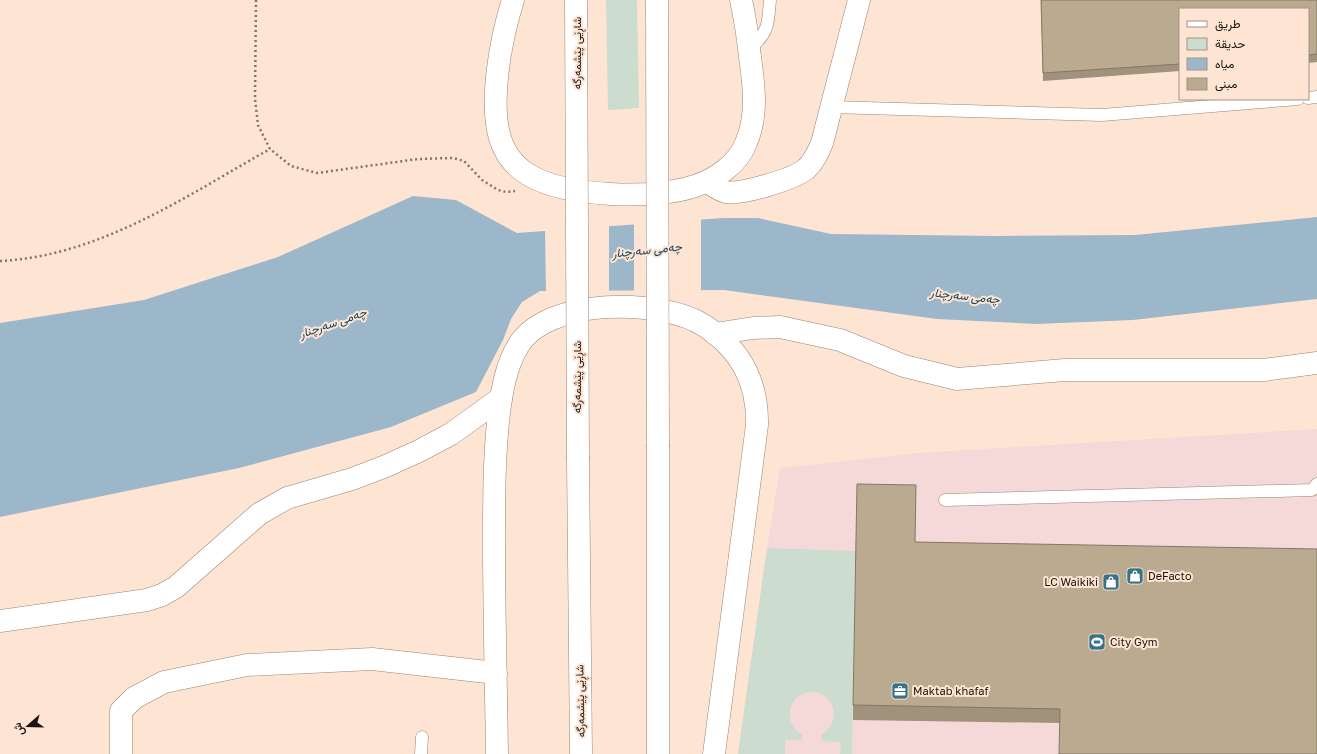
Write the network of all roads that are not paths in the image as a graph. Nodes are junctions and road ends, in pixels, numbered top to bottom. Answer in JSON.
{"nodes":[{"id":1,"x":513,"y":0,"type":"edge"},
{"id":2,"x":576,"y":0,"type":"edge"},
{"id":3,"x":657,"y":0,"type":"edge"},
{"id":4,"x":741,"y":0,"type":"edge"},
{"id":5,"x":770,"y":0,"type":"edge"},
{"id":6,"x":859,"y":0,"type":"edge"},
{"id":7,"x":749,"y":50,"type":"junction"},
{"id":8,"x":1286,"y":100,"type":"edge"},
{"id":9,"x":831,"y":107,"type":"junction"},
{"id":10,"x":708,"y":181,"type":"junction"},
{"id":11,"x":715,"y":334,"type":"junction"},
{"id":12,"x":1317,"y":362,"type":"edge"},
{"id":13,"x":501,"y":398,"type":"junction"},
{"id":14,"x":1317,"y":484,"type":"edge"},
{"id":15,"x":945,"y":500,"type":"dead end"},
{"id":16,"x":0,"y":621,"type":"edge"},
{"id":17,"x":496,"y":673,"type":"junction"},
{"id":18,"x":422,"y":737,"type":"dead end"},
{"id":19,"x":121,"y":754,"type":"edge"},
{"id":20,"x":421,"y":754,"type":"edge"},
{"id":21,"x":497,"y":754,"type":"edge"},
{"id":22,"x":581,"y":754,"type":"edge"},
{"id":23,"x":658,"y":754,"type":"edge"},
{"id":24,"x":714,"y":754,"type":"edge"}],
"edges":[{"from":1,"to":10,"type":"main road"},
{"from":2,"to":22,"type":"main road","name":"شاڕێی پێشمەرگە","bridge":true},
{"from":3,"to":23,"type":"main road","bridge":true},
{"from":4,"to":7,"type":"main road"},
{"from":5,"to":7,"type":"lane"},
{"from":6,"to":9,"type":"main road"},
{"from":7,"to":10,"type":"main road"},
{"from":8,"to":9,"type":"lane"},
{"from":9,"to":10,"type":"main road"},
{"from":11,"to":12,"type":"main road"},
{"from":11,"to":13,"type":"main road"},
{"from":11,"to":24,"type":"main road"},
{"from":13,"to":16,"type":"main road"},
{"from":13,"to":17,"type":"main road"},
{"from":14,"to":15,"type":"lane"},
{"from":17,"to":19,"type":"main road"},
{"from":17,"to":21,"type":"main road"},
{"from":18,"to":20,"type":"lane"}]}
